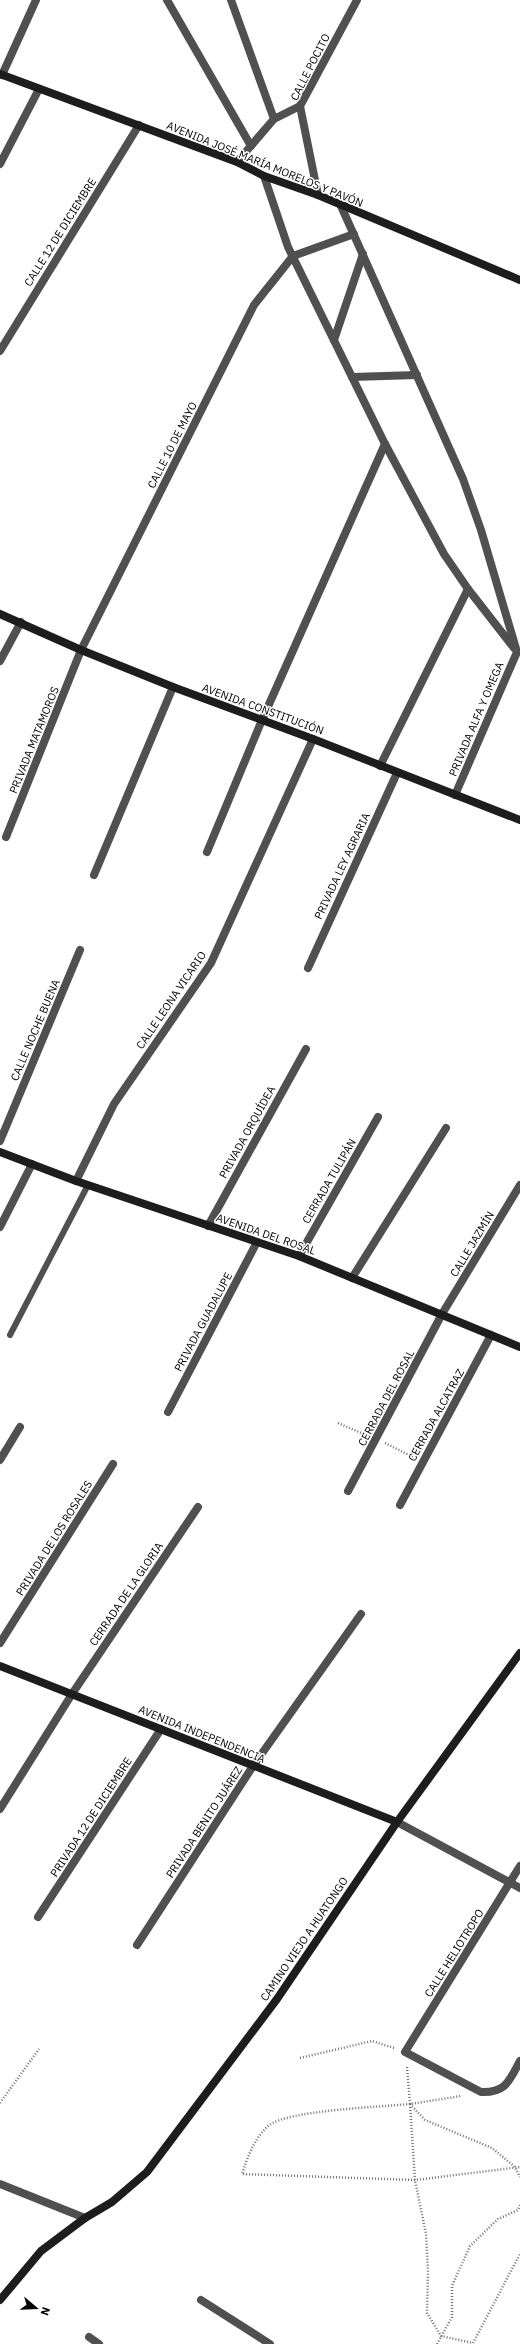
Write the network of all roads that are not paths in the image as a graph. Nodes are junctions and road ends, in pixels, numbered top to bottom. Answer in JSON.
{"nodes":[{"id":1,"x":36,"y":0,"type":"edge"},
{"id":2,"x":167,"y":0,"type":"edge"},
{"id":3,"x":231,"y":0,"type":"edge"},
{"id":4,"x":357,"y":0,"type":"edge"},
{"id":5,"x":1,"y":74,"type":"edge"},
{"id":6,"x":39,"y":89,"type":"junction"},
{"id":7,"x":300,"y":106,"type":"junction"},
{"id":8,"x":274,"y":119,"type":"junction"},
{"id":9,"x":139,"y":124,"type":"junction"},
{"id":10,"x":251,"y":146,"type":"junction"},
{"id":11,"x":236,"y":162,"type":"junction"},
{"id":12,"x":0,"y":164,"type":"edge"},
{"id":13,"x":264,"y":176,"type":"junction"},
{"id":14,"x":318,"y":195,"type":"junction"},
{"id":15,"x":341,"y":206,"type":"junction"},
{"id":16,"x":354,"y":234,"type":"junction"},
{"id":17,"x":363,"y":254,"type":"junction"},
{"id":18,"x":292,"y":256,"type":"junction"},
{"id":19,"x":520,"y":280,"type":"edge"},
{"id":20,"x":334,"y":340,"type":"junction"},
{"id":21,"x":0,"y":351,"type":"edge"},
{"id":22,"x":416,"y":375,"type":"junction"},
{"id":23,"x":352,"y":377,"type":"junction"},
{"id":24,"x":385,"y":444,"type":"junction"},
{"id":25,"x":468,"y":589,"type":"junction"},
{"id":26,"x":0,"y":614,"type":"edge"},
{"id":27,"x":21,"y":622,"type":"junction"},
{"id":28,"x":81,"y":650,"type":"junction"},
{"id":29,"x":519,"y":654,"type":"edge"},
{"id":30,"x":0,"y":662,"type":"edge"},
{"id":31,"x":173,"y":687,"type":"junction"},
{"id":32,"x":262,"y":720,"type":"junction"},
{"id":33,"x":314,"y":739,"type":"junction"},
{"id":34,"x":380,"y":766,"type":"junction"},
{"id":35,"x":397,"y":772,"type":"junction"},
{"id":36,"x":456,"y":795,"type":"junction"},
{"id":37,"x":520,"y":820,"type":"edge"},
{"id":38,"x":6,"y":837,"type":"dead end"},
{"id":39,"x":207,"y":852,"type":"dead end"},
{"id":40,"x":94,"y":875,"type":"dead end"},
{"id":41,"x":80,"y":950,"type":"dead end"},
{"id":42,"x":308,"y":968,"type":"dead end"},
{"id":43,"x":306,"y":1049,"type":"dead end"},
{"id":44,"x":378,"y":1117,"type":"dead end"},
{"id":45,"x":446,"y":1128,"type":"dead end"},
{"id":46,"x":0,"y":1141,"type":"edge"},
{"id":47,"x":0,"y":1152,"type":"edge"},
{"id":48,"x":32,"y":1164,"type":"junction"},
{"id":49,"x":76,"y":1181,"type":"junction"},
{"id":50,"x":88,"y":1185,"type":"junction"},
{"id":51,"x":520,"y":1185,"type":"edge"},
{"id":52,"x":208,"y":1226,"type":"junction"},
{"id":53,"x":0,"y":1227,"type":"edge"},
{"id":54,"x":258,"y":1242,"type":"junction"},
{"id":55,"x":299,"y":1256,"type":"junction"},
{"id":56,"x":352,"y":1278,"type":"junction"},
{"id":57,"x":442,"y":1314,"type":"junction"},
{"id":58,"x":10,"y":1335,"type":"dead end"},
{"id":59,"x":492,"y":1335,"type":"junction"},
{"id":60,"x":520,"y":1348,"type":"edge"},
{"id":61,"x":168,"y":1412,"type":"dead end"},
{"id":62,"x":20,"y":1427,"type":"dead end"},
{"id":63,"x":0,"y":1460,"type":"edge"},
{"id":64,"x":113,"y":1464,"type":"dead end"},
{"id":65,"x":348,"y":1491,"type":"dead end"},
{"id":66,"x":400,"y":1505,"type":"dead end"},
{"id":67,"x":198,"y":1507,"type":"dead end"},
{"id":68,"x":361,"y":1614,"type":"dead end"},
{"id":69,"x":0,"y":1643,"type":"edge"},
{"id":70,"x":520,"y":1653,"type":"edge"},
{"id":71,"x":0,"y":1666,"type":"edge"},
{"id":72,"x":72,"y":1694,"type":"junction"},
{"id":73,"x":161,"y":1729,"type":"junction"},
{"id":74,"x":253,"y":1766,"type":"junction"},
{"id":75,"x":0,"y":1809,"type":"edge"},
{"id":76,"x":397,"y":1822,"type":"junction"},
{"id":77,"x":520,"y":1866,"type":"edge"},
{"id":78,"x":510,"y":1883,"type":"junction"},
{"id":79,"x":520,"y":1888,"type":"edge"},
{"id":80,"x":38,"y":1916,"type":"dead end"},
{"id":81,"x":137,"y":1945,"type":"dead end"},
{"id":82,"x":520,"y":2061,"type":"edge"},
{"id":83,"x":0,"y":2184,"type":"edge"},
{"id":84,"x":85,"y":2218,"type":"junction"},
{"id":85,"x":1,"y":2296,"type":"edge"},
{"id":86,"x":201,"y":2300,"type":"dead end"},
{"id":87,"x":89,"y":2337,"type":"dead end"},
{"id":88,"x":100,"y":2344,"type":"edge"},
{"id":89,"x":270,"y":2344,"type":"edge"}],
"edges":[{"from":1,"to":5,"type":"street"},
{"from":2,"to":10,"type":"street"},
{"from":3,"to":8,"type":"street"},
{"from":4,"to":7,"type":"street","name":"CALLE POCITO"},
{"from":5,"to":6,"type":"main road","name":"AVENIDA JOSÉ MARÍA MORELOS Y PAVÓN"},
{"from":6,"to":9,"type":"main road","name":"AVENIDA JOSÉ MARÍA MORELOS Y PAVÓN"},
{"from":6,"to":12,"type":"street"},
{"from":7,"to":8,"type":"street"},
{"from":7,"to":14,"type":"street","name":"CALLE POCITO"},
{"from":8,"to":10,"type":"street"},
{"from":9,"to":11,"type":"main road","name":"AVENIDA JOSÉ MARÍA MORELOS Y PAVÓN"},
{"from":9,"to":21,"type":"street","name":"CALLE 12 DE DICIEMBRE"},
{"from":10,"to":11,"type":"street"},
{"from":11,"to":13,"type":"main road","name":"AVENIDA JOSÉ MARÍA MORELOS Y PAVÓN"},
{"from":13,"to":14,"type":"main road","name":"AVENIDA JOSÉ MARÍA MORELOS Y PAVÓN"},
{"from":13,"to":18,"type":"street"},
{"from":14,"to":15,"type":"main road","name":"AVENIDA JOSÉ MARÍA MORELOS Y PAVÓN"},
{"from":15,"to":16,"type":"street"},
{"from":15,"to":19,"type":"main road","name":"AVENIDA JOSÉ MARÍA MORELOS Y PAVÓN"},
{"from":16,"to":17,"type":"street"},
{"from":16,"to":18,"type":"street"},
{"from":17,"to":20,"type":"street"},
{"from":17,"to":22,"type":"street"},
{"from":18,"to":20,"type":"street"},
{"from":18,"to":28,"type":"street","name":"CALLE 10 DE MAYO"},
{"from":20,"to":23,"type":"street"},
{"from":22,"to":23,"type":"street"},
{"from":22,"to":29,"type":"street"},
{"from":23,"to":24,"type":"street"},
{"from":24,"to":25,"type":"street"},
{"from":24,"to":32,"type":"street"},
{"from":25,"to":29,"type":"street"},
{"from":25,"to":34,"type":"street"},
{"from":26,"to":27,"type":"main road","name":"AVENIDA CONSTITUCIÓN"},
{"from":27,"to":28,"type":"main road","name":"AVENIDA CONSTITUCIÓN"},
{"from":27,"to":30,"type":"street"},
{"from":28,"to":31,"type":"main road","name":"AVENIDA CONSTITUCIÓN"},
{"from":28,"to":38,"type":"street","name":"PRIVADA MATAMOROS"},
{"from":29,"to":36,"type":"street","name":"PRIVADA ALFA Y OMEGA"},
{"from":31,"to":32,"type":"main road","name":"AVENIDA CONSTITUCIÓN"},
{"from":31,"to":40,"type":"street"},
{"from":32,"to":33,"type":"main road","name":"AVENIDA CONSTITUCIÓN"},
{"from":32,"to":39,"type":"street"},
{"from":33,"to":34,"type":"main road","name":"AVENIDA CONSTITUCIÓN"},
{"from":33,"to":49,"type":"street","name":"CALLE LEONA VICARIO"},
{"from":34,"to":35,"type":"main road","name":"AVENIDA CONSTITUCIÓN"},
{"from":35,"to":36,"type":"main road","name":"AVENIDA CONSTITUCIÓN"},
{"from":35,"to":42,"type":"street","name":"PRIVADA LEY AGRARIA"},
{"from":36,"to":37,"type":"main road","name":"AVENIDA CONSTITUCIÓN"},
{"from":41,"to":46,"type":"street","name":"CALLE NOCHE BUENA"},
{"from":43,"to":52,"type":"street","name":"PRIVADA ORQUÍDEA"},
{"from":44,"to":55,"type":"street","name":"CERRADA TULIPÁN"},
{"from":45,"to":56,"type":"street"},
{"from":47,"to":48,"type":"main road","name":"AVENIDA DEL ROSAL"},
{"from":48,"to":49,"type":"main road","name":"AVENIDA DEL ROSAL"},
{"from":48,"to":53,"type":"street"},
{"from":49,"to":50,"type":"main road","name":"AVENIDA DEL ROSAL"},
{"from":50,"to":52,"type":"main road","name":"AVENIDA DEL ROSAL"},
{"from":50,"to":58,"type":"lane"},
{"from":51,"to":57,"type":"street","name":"CALLE JAZMÍN"},
{"from":52,"to":54,"type":"main road","name":"AVENIDA DEL ROSAL"},
{"from":54,"to":55,"type":"main road","name":"AVENIDA DEL ROSAL"},
{"from":54,"to":61,"type":"street","name":"PRIVADA GUADALUPE"},
{"from":55,"to":56,"type":"main road","name":"AVENIDA DEL ROSAL"},
{"from":56,"to":57,"type":"main road","name":"AVENIDA DEL ROSAL"},
{"from":57,"to":59,"type":"main road","name":"AVENIDA DEL ROSAL"},
{"from":57,"to":65,"type":"street","name":"CERRADA DEL ROSAL"},
{"from":59,"to":60,"type":"main road","name":"AVENIDA DEL ROSAL"},
{"from":59,"to":66,"type":"street","name":"CERRADA ALCATRAZ"},
{"from":62,"to":63,"type":"street"},
{"from":64,"to":69,"type":"street","name":"PRIVADA DE LOS ROSALES"},
{"from":67,"to":72,"type":"street","name":"CERRADA DE LA GLORIA"},
{"from":68,"to":74,"type":"street","name":"PRIVADA BENITO JUÁREZ"},
{"from":70,"to":76,"type":"main road","name":"CAMINO VIEJO A HUATONGO"},
{"from":71,"to":72,"type":"main road","name":"AVENIDA INDEPENDENCIA"},
{"from":72,"to":73,"type":"main road","name":"AVENIDA INDEPENDENCIA"},
{"from":72,"to":75,"type":"street","name":"CERRADA DE LA GLORIA"},
{"from":73,"to":74,"type":"main road","name":"AVENIDA INDEPENDENCIA"},
{"from":73,"to":80,"type":"street","name":"PRIVADA 12 DE DICIEMBRE"},
{"from":74,"to":76,"type":"main road","name":"AVENIDA INDEPENDENCIA"},
{"from":74,"to":81,"type":"street","name":"PRIVADA BENITO JUÁREZ"},
{"from":76,"to":78,"type":"street"},
{"from":76,"to":84,"type":"main road","name":"CAMINO VIEJO A HUATONGO"},
{"from":77,"to":78,"type":"street","name":"CALLE HELIOTROPO"},
{"from":78,"to":79,"type":"street"},
{"from":78,"to":82,"type":"street","name":"CALLE HELIOTROPO"},
{"from":83,"to":84,"type":"street"},
{"from":84,"to":85,"type":"main road","name":"CAMINO VIEJO A HUATONGO"},
{"from":86,"to":89,"type":"street"},
{"from":87,"to":88,"type":"street"}]}
